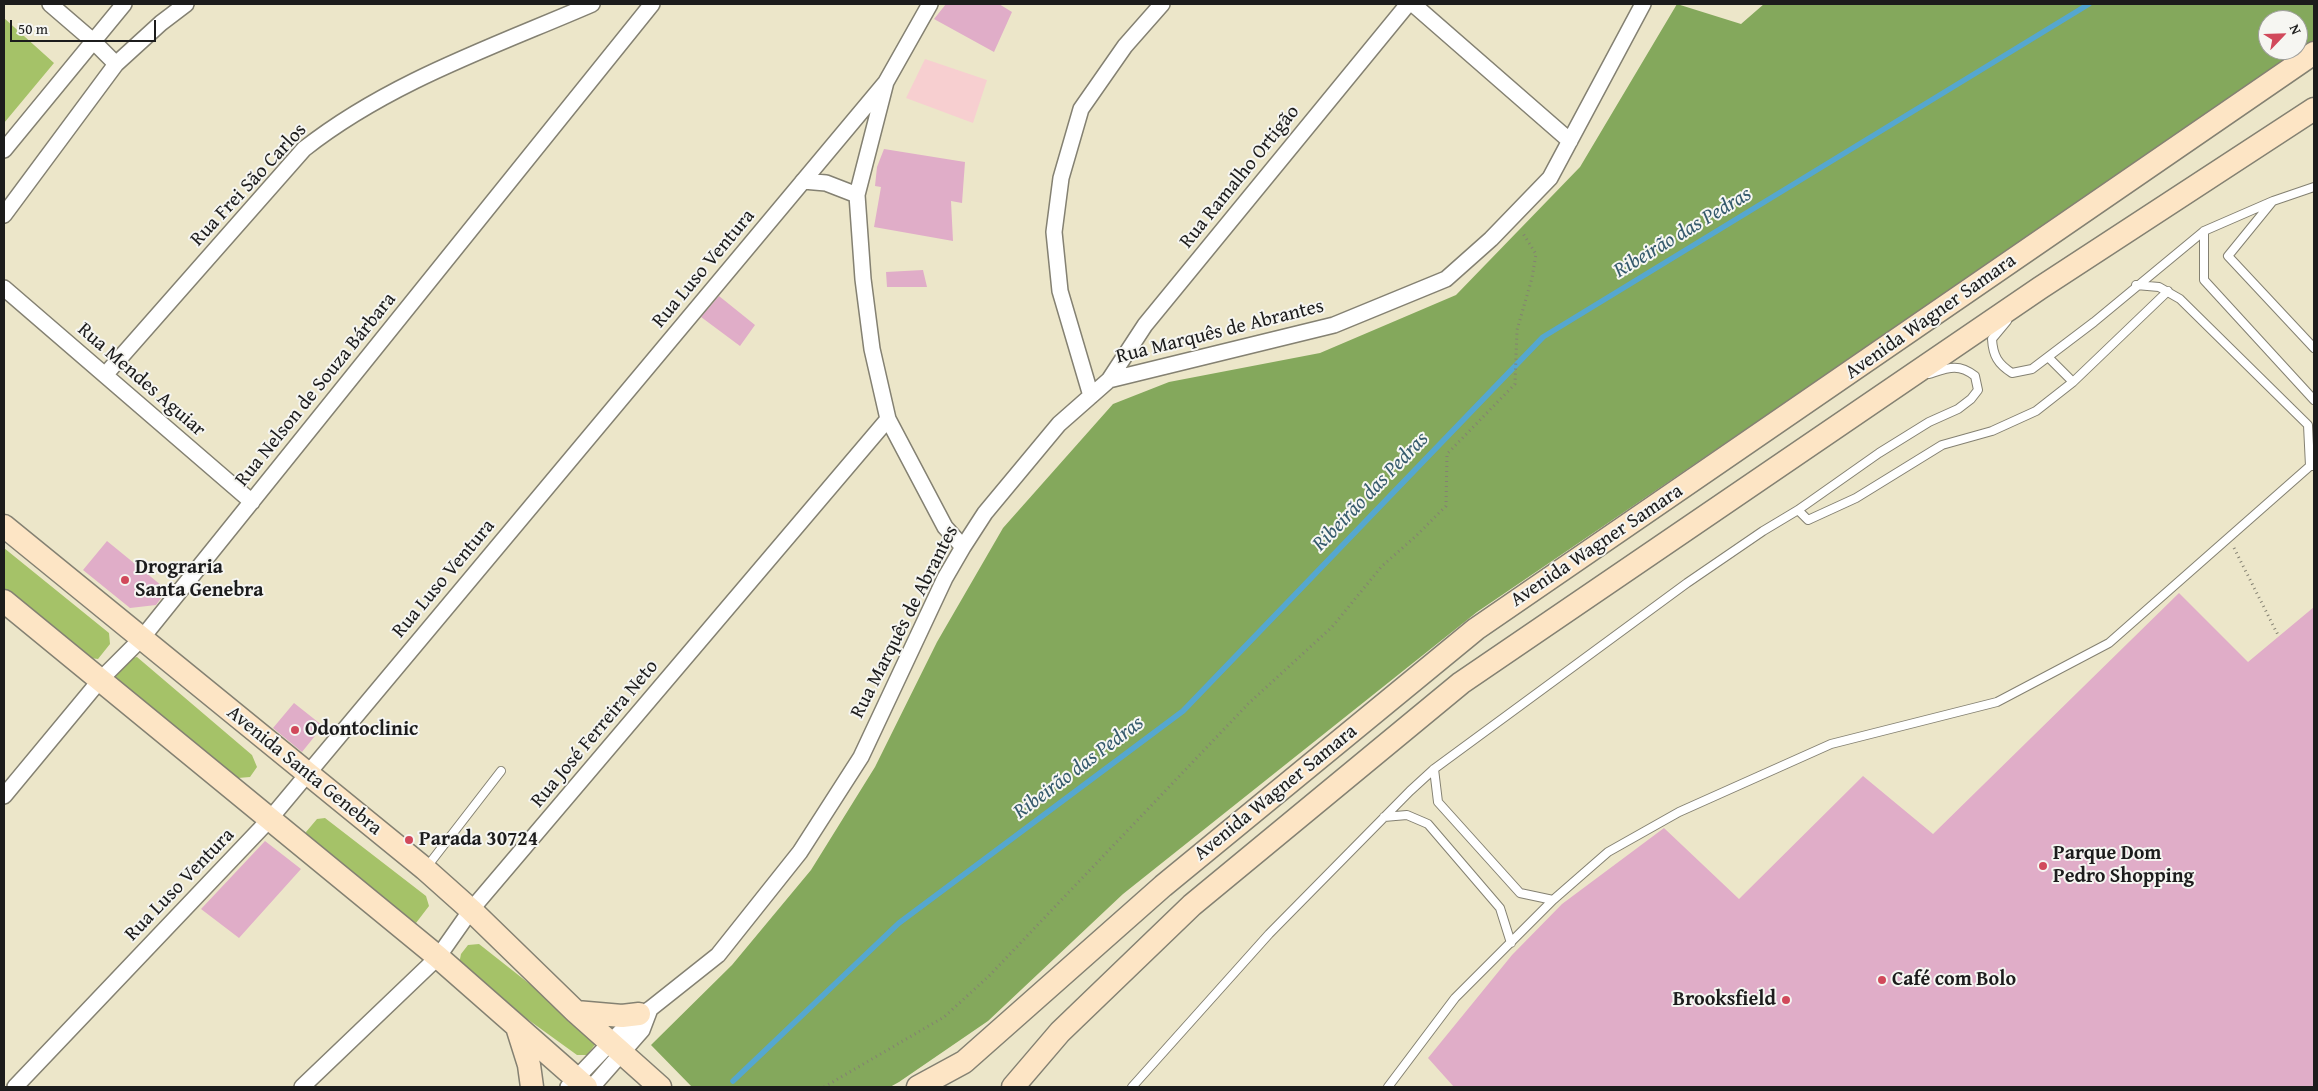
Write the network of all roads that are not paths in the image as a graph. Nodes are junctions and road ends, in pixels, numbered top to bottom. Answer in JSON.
{"nodes":[{"id":1,"x":50,"y":4,"type":"edge"},
{"id":2,"x":124,"y":4,"type":"edge"},
{"id":3,"x":186,"y":4,"type":"edge"},
{"id":4,"x":592,"y":4,"type":"edge"},
{"id":5,"x":652,"y":4,"type":"edge"},
{"id":6,"x":930,"y":4,"type":"edge"},
{"id":7,"x":1162,"y":4,"type":"edge"},
{"id":8,"x":1408,"y":4,"type":"edge"},
{"id":9,"x":1413,"y":4,"type":"edge"},
{"id":10,"x":1643,"y":4,"type":"edge"},
{"id":11,"x":93,"y":41,"type":"junction"},
{"id":12,"x":2314,"y":53,"type":"edge"},
{"id":13,"x":116,"y":64,"type":"junction"},
{"id":14,"x":886,"y":82,"type":"junction"},
{"id":15,"x":2314,"y":109,"type":"edge"},
{"id":16,"x":1570,"y":141,"type":"junction"},
{"id":17,"x":4,"y":150,"type":"edge"},
{"id":18,"x":803,"y":181,"type":"junction"},
{"id":19,"x":2314,"y":186,"type":"edge"},
{"id":20,"x":857,"y":195,"type":"junction"},
{"id":21,"x":2273,"y":201,"type":"junction"},
{"id":22,"x":4,"y":215,"type":"edge"},
{"id":23,"x":2204,"y":231,"type":"junction"},
{"id":24,"x":2136,"y":285,"type":"junction"},
{"id":25,"x":4,"y":288,"type":"edge"},
{"id":26,"x":2040,"y":288,"type":"junction"},
{"id":27,"x":2168,"y":291,"type":"junction"},
{"id":28,"x":2314,"y":348,"type":"edge"},
{"id":29,"x":2048,"y":357,"type":"junction"},
{"id":30,"x":105,"y":375,"type":"junction"},
{"id":31,"x":1109,"y":380,"type":"junction"},
{"id":32,"x":1902,"y":382,"type":"junction"},
{"id":33,"x":2073,"y":382,"type":"junction"},
{"id":34,"x":1091,"y":396,"type":"junction"},
{"id":35,"x":2314,"y":400,"type":"edge"},
{"id":36,"x":888,"y":419,"type":"junction"},
{"id":37,"x":2312,"y":466,"type":"edge"},
{"id":38,"x":252,"y":502,"type":"junction"},
{"id":39,"x":1798,"y":510,"type":"junction"},
{"id":40,"x":4,"y":526,"type":"edge"},
{"id":41,"x":963,"y":547,"type":"junction"},
{"id":42,"x":4,"y":601,"type":"edge"},
{"id":43,"x":142,"y":638,"type":"junction"},
{"id":44,"x":101,"y":679,"type":"junction"},
{"id":45,"x":1434,"y":769,"type":"junction"},
{"id":46,"x":501,"y":771,"type":"dead end"},
{"id":47,"x":307,"y":775,"type":"junction"},
{"id":48,"x":4,"y":796,"type":"edge"},
{"id":49,"x":1384,"y":817,"type":"junction"},
{"id":50,"x":269,"y":820,"type":"junction"},
{"id":51,"x":425,"y":869,"type":"junction"},
{"id":52,"x":1553,"y":900,"type":"junction"},
{"id":53,"x":471,"y":910,"type":"junction"},
{"id":54,"x":1511,"y":943,"type":"junction"},
{"id":55,"x":438,"y":957,"type":"junction"},
{"id":56,"x":576,"y":1012,"type":"junction"},
{"id":57,"x":644,"y":1012,"type":"junction"},
{"id":58,"x":517,"y":1027,"type":"junction"},
{"id":59,"x":615,"y":1048,"type":"junction"},
{"id":60,"x":581,"y":1085,"type":"edge"},
{"id":61,"x":15,"y":1087,"type":"edge"},
{"id":62,"x":302,"y":1087,"type":"edge"},
{"id":63,"x":532,"y":1087,"type":"edge"},
{"id":64,"x":660,"y":1087,"type":"edge"},
{"id":65,"x":918,"y":1087,"type":"edge"},
{"id":66,"x":1013,"y":1087,"type":"edge"},
{"id":67,"x":1132,"y":1087,"type":"edge"},
{"id":68,"x":1388,"y":1087,"type":"edge"}],
"edges":[{"from":1,"to":11,"type":"street"},
{"from":2,"to":11,"type":"street"},
{"from":3,"to":13,"type":"street"},
{"from":4,"to":30,"type":"street","name":"Rua Frei São Carlos"},
{"from":5,"to":38,"type":"street","name":"Rua Nelson de Souza Bárbara"},
{"from":6,"to":14,"type":"street"},
{"from":7,"to":34,"type":"street"},
{"from":8,"to":31,"type":"street","name":"Rua Ramalho Ortigão"},
{"from":9,"to":16,"type":"street"},
{"from":10,"to":16,"type":"street","name":"Rua Marquês de Abrantes"},
{"from":11,"to":13,"type":"street"},
{"from":11,"to":17,"type":"street"},
{"from":12,"to":65,"type":"main road","name":"Avenida Wagner Samara"},
{"from":13,"to":22,"type":"street"},
{"from":14,"to":18,"type":"street","name":"Rua Luso Ventura"},
{"from":14,"to":20,"type":"street"},
{"from":15,"to":26,"type":"main road","name":"Avenida Wagner Samara"},
{"from":16,"to":31,"type":"street","name":"Rua Marquês de Abrantes"},
{"from":18,"to":20,"type":"street"},
{"from":18,"to":47,"type":"street","name":"Rua Luso Ventura"},
{"from":19,"to":21,"type":"lane"},
{"from":20,"to":36,"type":"street"},
{"from":21,"to":23,"type":"lane"},
{"from":21,"to":28,"type":"lane"},
{"from":23,"to":24,"type":"lane"},
{"from":23,"to":35,"type":"lane"},
{"from":24,"to":27,"type":"lane"},
{"from":24,"to":29,"type":"lane"},
{"from":25,"to":30,"type":"street","name":"Rua Mendes Aguiar"},
{"from":26,"to":29,"type":"lane"},
{"from":26,"to":32,"type":"main road","name":"Avenida Wagner Samara"},
{"from":27,"to":33,"type":"lane"},
{"from":27,"to":37,"type":"lane"},
{"from":29,"to":33,"type":"lane"},
{"from":30,"to":38,"type":"street","name":"Rua Mendes Aguiar"},
{"from":31,"to":34,"type":"street","name":"Rua Marquês de Abrantes"},
{"from":32,"to":39,"type":"lane"},
{"from":32,"to":66,"type":"main road","name":"Avenida Wagner Samara"},
{"from":33,"to":39,"type":"lane"},
{"from":34,"to":41,"type":"street","name":"Rua Marquês de Abrantes"},
{"from":36,"to":41,"type":"street"},
{"from":36,"to":53,"type":"street","name":"Rua José Ferreira Neto"},
{"from":37,"to":52,"type":"lane"},
{"from":38,"to":43,"type":"street","name":"Rua Nelson de Souza Bárbara"},
{"from":39,"to":45,"type":"lane"},
{"from":40,"to":43,"type":"main road","name":"Avenida Santa Genebra"},
{"from":41,"to":57,"type":"street","name":"Rua Marquês de Abrantes"},
{"from":42,"to":44,"type":"main road"},
{"from":43,"to":44,"type":"street","name":"Rua Nelson de Souza Bárbara"},
{"from":43,"to":47,"type":"main road","name":"Avenida Santa Genebra"},
{"from":44,"to":48,"type":"street","name":"Rua Nelson de Souza Bárbara"},
{"from":44,"to":50,"type":"main road"},
{"from":45,"to":49,"type":"lane"},
{"from":45,"to":52,"type":"lane"},
{"from":46,"to":51,"type":"lane"},
{"from":47,"to":50,"type":"street","name":"Rua Luso Ventura"},
{"from":47,"to":51,"type":"main road","name":"Avenida Santa Genebra"},
{"from":49,"to":54,"type":"lane"},
{"from":49,"to":67,"type":"lane"},
{"from":50,"to":55,"type":"main road"},
{"from":50,"to":61,"type":"street","name":"Rua Luso Ventura"},
{"from":51,"to":53,"type":"main road","name":"Avenida Santa Genebra"},
{"from":52,"to":54,"type":"lane"},
{"from":53,"to":55,"type":"street","name":"Rua José Ferreira Neto"},
{"from":53,"to":56,"type":"main road","name":"Avenida Santa Genebra"},
{"from":54,"to":68,"type":"lane"},
{"from":55,"to":58,"type":"main road"},
{"from":55,"to":62,"type":"street","name":"Rua José Ferreira Neto"},
{"from":56,"to":57,"type":"main road"},
{"from":56,"to":59,"type":"main road","name":"Avenida Santa Genebra"},
{"from":57,"to":59,"type":"street","name":"Rua Marquês de Abrantes"},
{"from":58,"to":60,"type":"main road"},
{"from":58,"to":63,"type":"main road"},
{"from":59,"to":60,"type":"street","name":"Rua Marquês de Abrantes"},
{"from":59,"to":64,"type":"main road","name":"Avenida Santa Genebra"}]}
